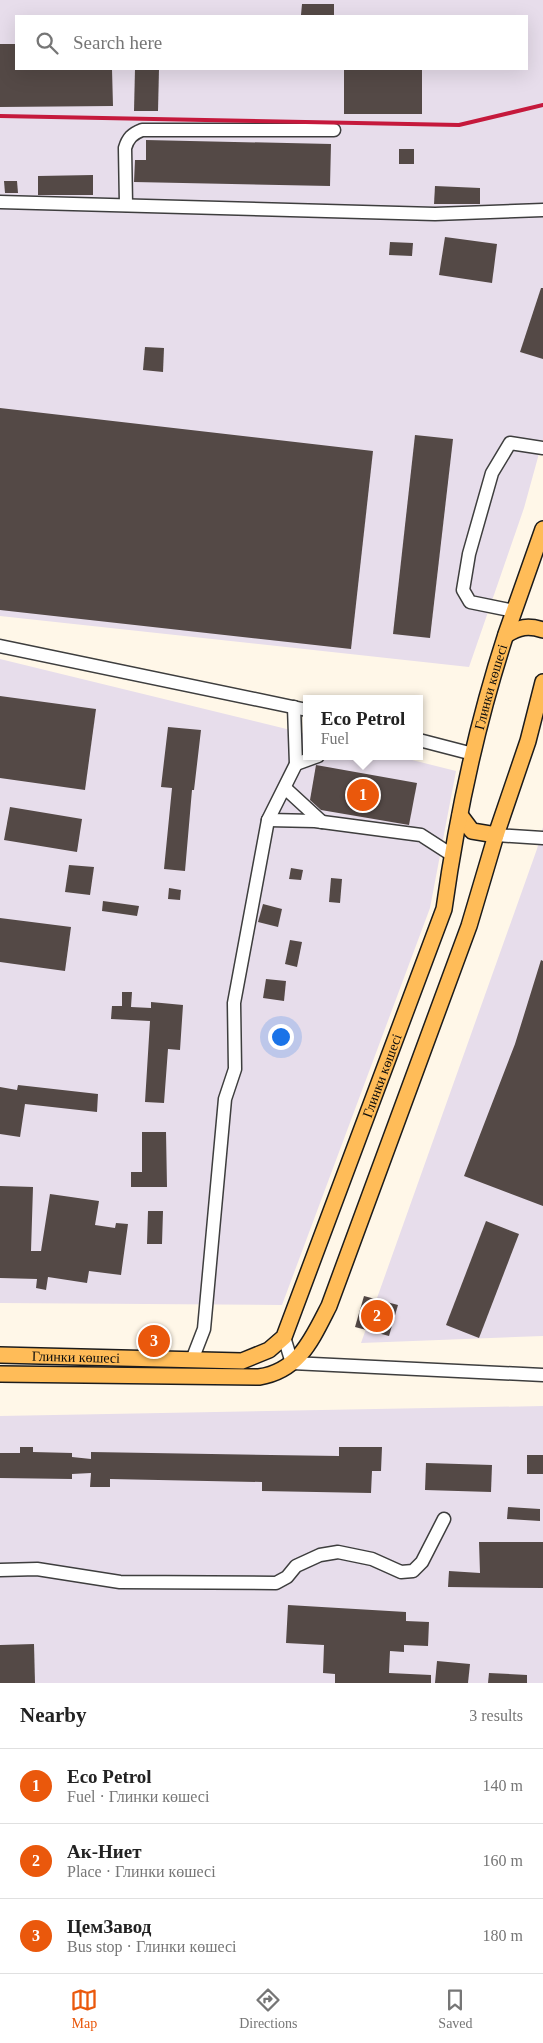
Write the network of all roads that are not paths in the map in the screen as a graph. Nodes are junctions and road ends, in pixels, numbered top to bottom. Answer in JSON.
{"nodes":[{"id":1,"x":334,"y":130,"type":"dead end"},
{"id":2,"x":0,"y":202,"type":"edge"},
{"id":3,"x":126,"y":205,"type":"junction"},
{"id":4,"x":543,"y":210,"type":"edge"},
{"id":5,"x":543,"y":448,"type":"edge"},
{"id":6,"x":543,"y":529,"type":"edge"},
{"id":7,"x":514,"y":611,"type":"junction"},
{"id":8,"x":543,"y":630,"type":"edge"},
{"id":9,"x":506,"y":635,"type":"junction"},
{"id":10,"x":0,"y":646,"type":"edge"},
{"id":11,"x":543,"y":682,"type":"edge"},
{"id":12,"x":294,"y":707,"type":"junction"},
{"id":13,"x":303,"y":709,"type":"edge"},
{"id":14,"x":423,"y":741,"type":"edge"},
{"id":15,"x":473,"y":754,"type":"junction"},
{"id":16,"x":307,"y":760,"type":"edge"},
{"id":17,"x":296,"y":764,"type":"junction"},
{"id":18,"x":284,"y":788,"type":"junction"},
{"id":19,"x":460,"y":816,"type":"junction"},
{"id":20,"x":268,"y":820,"type":"junction"},
{"id":21,"x":322,"y":822,"type":"junction"},
{"id":22,"x":496,"y":835,"type":"junction"},
{"id":23,"x":543,"y":838,"type":"edge"},
{"id":24,"x":452,"y":855,"type":"junction"},
{"id":25,"x":284,"y":1337,"type":"junction"},
{"id":26,"x":0,"y":1355,"type":"edge"},
{"id":27,"x":192,"y":1360,"type":"junction"},
{"id":28,"x":292,"y":1363,"type":"junction"},
{"id":29,"x":0,"y":1374,"type":"edge"},
{"id":30,"x":543,"y":1375,"type":"edge"},
{"id":31,"x":444,"y":1519,"type":"dead end"},
{"id":32,"x":0,"y":1570,"type":"edge"}],
"edges":[{"from":1,"to":3,"type":"lane"},
{"from":2,"to":3,"type":"lane"},
{"from":3,"to":4,"type":"lane"},
{"from":5,"to":7,"type":"lane"},
{"from":6,"to":7,"type":"main road","name":"Глинки көшесі"},
{"from":7,"to":9,"type":"main road","name":"Глинки көшесі"},
{"from":8,"to":9,"type":"main road"},
{"from":9,"to":15,"type":"main road","name":"Глинки көшесі"},
{"from":10,"to":12,"type":"lane"},
{"from":11,"to":22,"type":"main road","name":"Глинки көшесі"},
{"from":12,"to":13,"type":"lane"},
{"from":12,"to":17,"type":"lane"},
{"from":14,"to":15,"type":"lane"},
{"from":15,"to":19,"type":"main road","name":"Глинки көшесі"},
{"from":16,"to":17,"type":"lane"},
{"from":17,"to":18,"type":"lane"},
{"from":18,"to":20,"type":"lane"},
{"from":18,"to":21,"type":"lane"},
{"from":19,"to":22,"type":"main road"},
{"from":19,"to":24,"type":"main road","name":"Глинки көшесі"},
{"from":20,"to":21,"type":"lane"},
{"from":20,"to":27,"type":"lane"},
{"from":21,"to":24,"type":"lane"},
{"from":22,"to":23,"type":"lane"},
{"from":22,"to":28,"type":"main road","name":"Глинки көшесі"},
{"from":24,"to":25,"type":"main road","name":"Глинки көшесі"},
{"from":25,"to":27,"type":"main road","name":"Глинки көшесі"},
{"from":25,"to":28,"type":"lane"},
{"from":26,"to":27,"type":"main road","name":"Глинки көшесі"},
{"from":28,"to":29,"type":"main road","name":"Глинки көшесі"},
{"from":28,"to":30,"type":"lane"},
{"from":31,"to":32,"type":"lane"}]}
